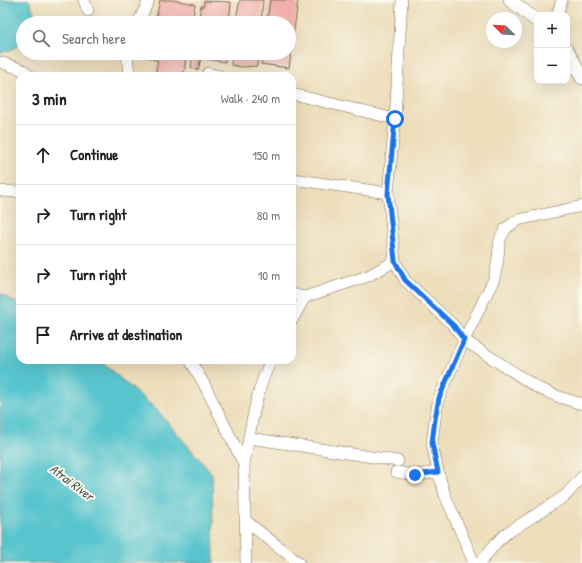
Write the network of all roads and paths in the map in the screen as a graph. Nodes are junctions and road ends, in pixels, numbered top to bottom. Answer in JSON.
{"nodes":[{"id":1,"x":84,"y":0,"type":"edge"},
{"id":2,"x":149,"y":0,"type":"edge"},
{"id":3,"x":402,"y":0,"type":"edge"},
{"id":4,"x":510,"y":0,"type":"edge"},
{"id":5,"x":562,"y":0,"type":"edge"},
{"id":6,"x":88,"y":11,"type":"dead end"},
{"id":7,"x":558,"y":12,"type":"edge"},
{"id":8,"x":141,"y":16,"type":"edge"},
{"id":9,"x":534,"y":19,"type":"edge"},
{"id":10,"x":570,"y":56,"type":"edge"},
{"id":11,"x":128,"y":60,"type":"edge"},
{"id":12,"x":0,"y":62,"type":"edge"},
{"id":13,"x":25,"y":72,"type":"edge"},
{"id":14,"x":129,"y":72,"type":"edge"},
{"id":15,"x":582,"y":78,"type":"edge"},
{"id":16,"x":296,"y":95,"type":"edge"},
{"id":17,"x":395,"y":119,"type":"junction"},
{"id":18,"x":296,"y":180,"type":"edge"},
{"id":19,"x":0,"y":192,"type":"edge"},
{"id":20,"x":16,"y":192,"type":"edge"},
{"id":21,"x":388,"y":194,"type":"junction"},
{"id":22,"x":582,"y":206,"type":"edge"},
{"id":23,"x":395,"y":261,"type":"junction"},
{"id":24,"x":296,"y":295,"type":"edge"},
{"id":25,"x":305,"y":297,"type":"junction"},
{"id":26,"x":296,"y":313,"type":"edge"},
{"id":27,"x":464,"y":340,"type":"junction"},
{"id":28,"x":192,"y":364,"type":"edge"},
{"id":29,"x":269,"y":364,"type":"edge"},
{"id":30,"x":582,"y":404,"type":"edge"},
{"id":31,"x":249,"y":438,"type":"junction"},
{"id":32,"x":244,"y":464,"type":"junction"},
{"id":33,"x":438,"y":472,"type":"junction"},
{"id":34,"x":582,"y":477,"type":"edge"},
{"id":35,"x":246,"y":521,"type":"junction"},
{"id":36,"x":246,"y":563,"type":"edge"},
{"id":37,"x":299,"y":563,"type":"edge"},
{"id":38,"x":474,"y":563,"type":"edge"},
{"id":39,"x":480,"y":563,"type":"edge"}],
"edges":[{"from":1,"to":6,"type":"street"},
{"from":2,"to":8,"type":"street"},
{"from":3,"to":17,"type":"street"},
{"from":4,"to":9,"type":"street"},
{"from":5,"to":7,"type":"street"},
{"from":10,"to":15,"type":"street"},
{"from":11,"to":14,"type":"street"},
{"from":12,"to":13,"type":"street"},
{"from":16,"to":17,"type":"street"},
{"from":17,"to":21,"type":"street"},
{"from":18,"to":21,"type":"street"},
{"from":19,"to":20,"type":"street"},
{"from":21,"to":23,"type":"street"},
{"from":22,"to":27,"type":"street"},
{"from":23,"to":25,"type":"street"},
{"from":23,"to":27,"type":"street"},
{"from":24,"to":25,"type":"street"},
{"from":25,"to":26,"type":"street"},
{"from":27,"to":30,"type":"street"},
{"from":27,"to":33,"type":"street"},
{"from":28,"to":32,"type":"street"},
{"from":29,"to":31,"type":"street"},
{"from":31,"to":32,"type":"street"},
{"from":31,"to":33,"type":"street"},
{"from":32,"to":35,"type":"street"},
{"from":33,"to":38,"type":"street"},
{"from":34,"to":39,"type":"street"},
{"from":35,"to":36,"type":"street"},
{"from":35,"to":37,"type":"street"}]}
